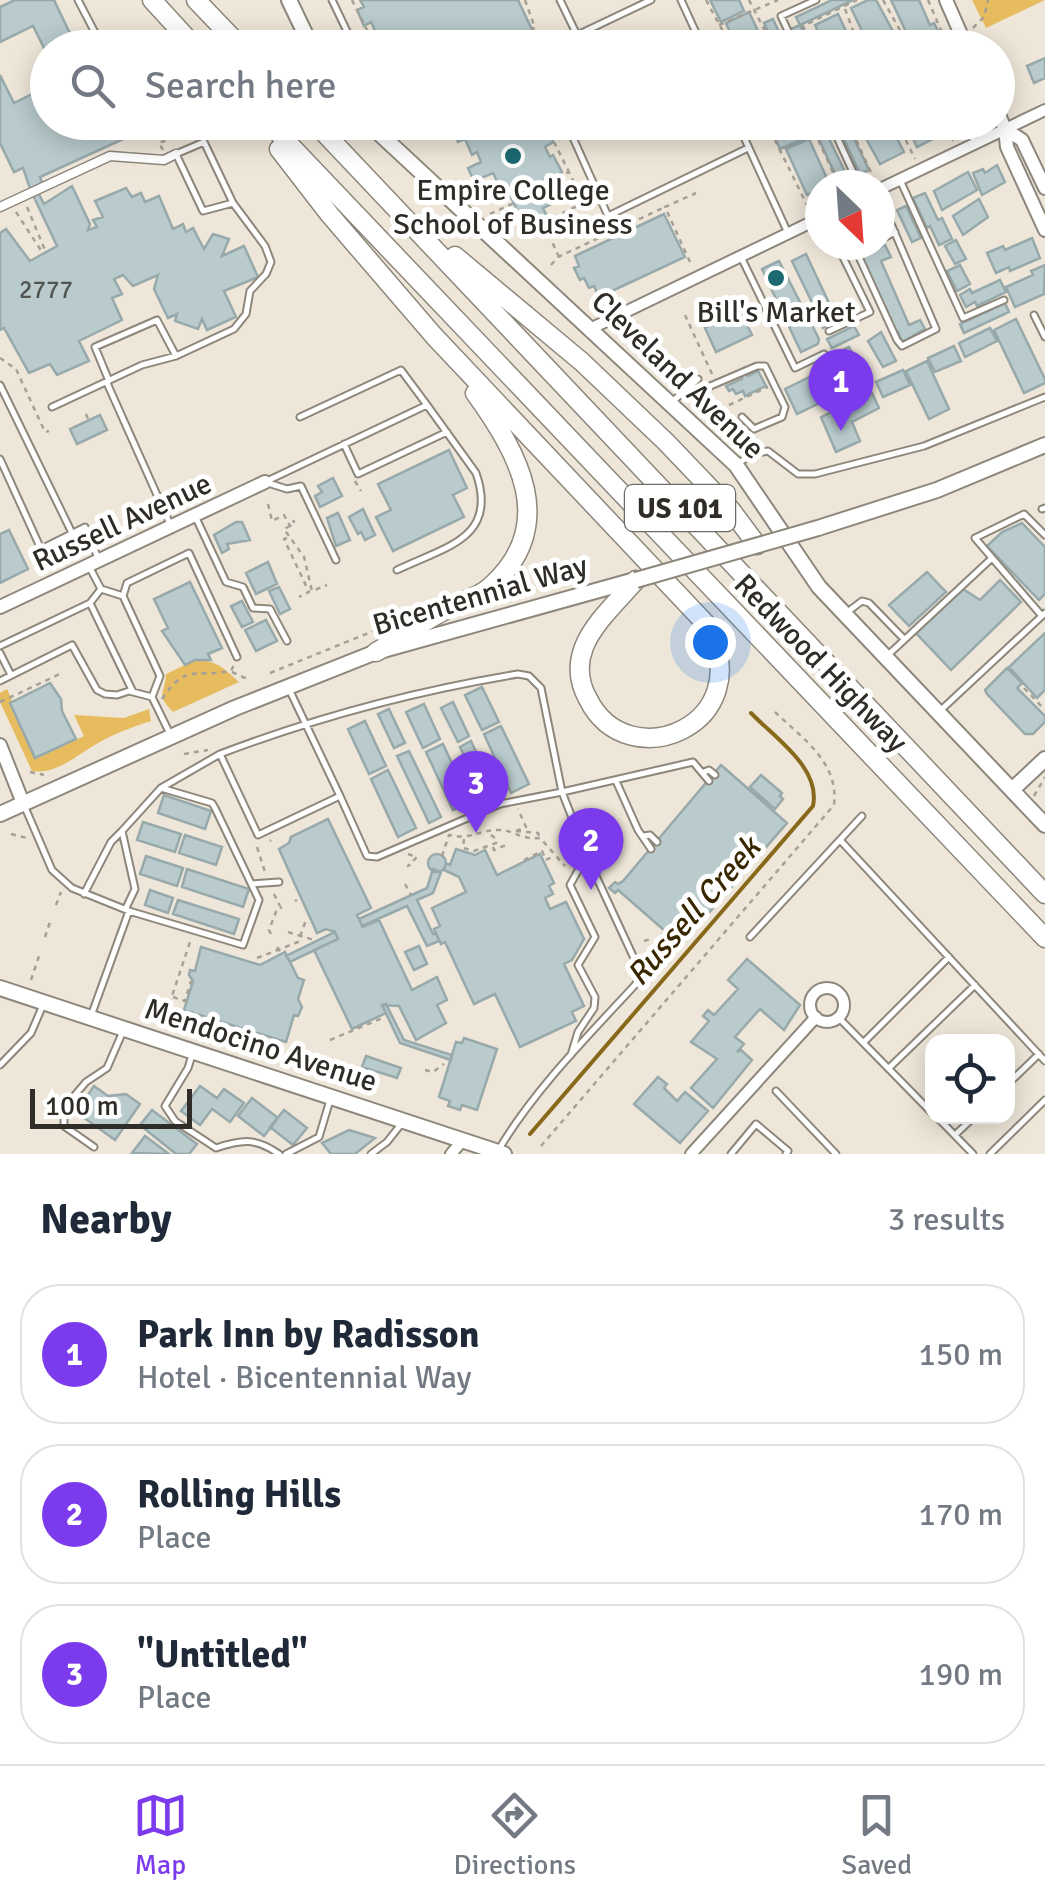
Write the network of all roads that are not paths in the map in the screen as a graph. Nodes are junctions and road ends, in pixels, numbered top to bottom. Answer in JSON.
{"nodes":[{"id":1,"x":78,"y":0,"type":"edge"},
{"id":2,"x":152,"y":0,"type":"edge"},
{"id":3,"x":196,"y":0,"type":"edge"},
{"id":4,"x":289,"y":0,"type":"edge"},
{"id":5,"x":332,"y":0,"type":"edge"},
{"id":6,"x":560,"y":0,"type":"edge"},
{"id":7,"x":650,"y":0,"type":"edge"},
{"id":8,"x":681,"y":0,"type":"edge"},
{"id":9,"x":816,"y":0,"type":"edge"},
{"id":10,"x":946,"y":0,"type":"edge"},
{"id":11,"x":94,"y":30,"type":"edge"},
{"id":12,"x":180,"y":30,"type":"edge"},
{"id":13,"x":225,"y":30,"type":"edge"},
{"id":14,"x":303,"y":30,"type":"edge"},
{"id":15,"x":346,"y":30,"type":"edge"},
{"id":16,"x":574,"y":30,"type":"edge"},
{"id":17,"x":587,"y":30,"type":"edge"},
{"id":18,"x":694,"y":30,"type":"edge"},
{"id":19,"x":788,"y":30,"type":"edge"},
{"id":20,"x":959,"y":30,"type":"edge"},
{"id":21,"x":1045,"y":110,"type":"edge"},
{"id":22,"x":1015,"y":125,"type":"edge"},
{"id":23,"x":1015,"y":135,"type":"edge"},
{"id":24,"x":273,"y":140,"type":"edge"},
{"id":25,"x":285,"y":140,"type":"edge"},
{"id":26,"x":331,"y":140,"type":"edge"},
{"id":27,"x":333,"y":140,"type":"edge"},
{"id":28,"x":385,"y":140,"type":"edge"},
{"id":29,"x":574,"y":140,"type":"edge"},
{"id":30,"x":745,"y":140,"type":"edge"},
{"id":31,"x":838,"y":140,"type":"edge"},
{"id":32,"x":975,"y":140,"type":"edge"},
{"id":33,"x":982,"y":140,"type":"edge"},
{"id":34,"x":1007,"y":140,"type":"edge"},
{"id":35,"x":976,"y":143,"type":"junction"},
{"id":36,"x":748,"y":148,"type":"junction"},
{"id":37,"x":171,"y":156,"type":"junction"},
{"id":38,"x":852,"y":170,"type":"edge"},
{"id":39,"x":900,"y":180,"type":"junction"},
{"id":40,"x":895,"y":181,"type":"edge"},
{"id":41,"x":1045,"y":188,"type":"edge"},
{"id":42,"x":232,"y":203,"type":"junction"},
{"id":43,"x":5,"y":205,"type":"edge"},
{"id":44,"x":805,"y":225,"type":"edge"},
{"id":45,"x":1045,"y":230,"type":"edge"},
{"id":46,"x":895,"y":232,"type":"edge"},
{"id":47,"x":788,"y":233,"type":"junction"},
{"id":48,"x":740,"y":256,"type":"junction"},
{"id":49,"x":844,"y":260,"type":"edge"},
{"id":50,"x":859,"y":260,"type":"edge"},
{"id":51,"x":1004,"y":300,"type":"dead end"},
{"id":52,"x":1034,"y":315,"type":"dead end"},
{"id":53,"x":592,"y":328,"type":"junction"},
{"id":54,"x":829,"y":331,"type":"dead end"},
{"id":55,"x":434,"y":336,"type":"junction"},
{"id":56,"x":1045,"y":338,"type":"edge"},
{"id":57,"x":824,"y":354,"type":"dead end"},
{"id":58,"x":176,"y":356,"type":"junction"},
{"id":59,"x":698,"y":378,"type":"dead end"},
{"id":60,"x":108,"y":382,"type":"junction"},
{"id":61,"x":0,"y":385,"type":"edge"},
{"id":62,"x":708,"y":387,"type":"dead end"},
{"id":63,"x":1045,"y":397,"type":"edge"},
{"id":64,"x":671,"y":403,"type":"junction"},
{"id":65,"x":427,"y":405,"type":"junction"},
{"id":66,"x":52,"y":407,"type":"dead end"},
{"id":67,"x":742,"y":416,"type":"dead end"},
{"id":68,"x":300,"y":417,"type":"dead end"},
{"id":69,"x":447,"y":432,"type":"junction"},
{"id":70,"x":344,"y":444,"type":"junction"},
{"id":71,"x":1045,"y":445,"type":"edge"},
{"id":72,"x":0,"y":459,"type":"edge"},
{"id":73,"x":736,"y":465,"type":"junction"},
{"id":74,"x":265,"y":482,"type":"junction"},
{"id":75,"x":194,"y":516,"type":"junction"},
{"id":76,"x":171,"y":526,"type":"junction"},
{"id":77,"x":72,"y":534,"type":"junction"},
{"id":78,"x":1045,"y":535,"type":"edge"},
{"id":79,"x":757,"y":545,"type":"junction"},
{"id":80,"x":992,"y":558,"type":"junction"},
{"id":81,"x":336,"y":560,"type":"dead end"},
{"id":82,"x":94,"y":563,"type":"junction"},
{"id":83,"x":397,"y":570,"type":"dead end"},
{"id":84,"x":636,"y":580,"type":"junction"},
{"id":85,"x":102,"y":589,"type":"junction"},
{"id":86,"x":123,"y":596,"type":"junction"},
{"id":87,"x":90,"y":603,"type":"junction"},
{"id":88,"x":0,"y":608,"type":"edge"},
{"id":89,"x":845,"y":614,"type":"junction"},
{"id":90,"x":1044,"y":614,"type":"edge"},
{"id":91,"x":904,"y":638,"type":"junction"},
{"id":92,"x":287,"y":641,"type":"dead end"},
{"id":93,"x":0,"y":650,"type":"edge"},
{"id":94,"x":376,"y":652,"type":"junction"},
{"id":95,"x":237,"y":657,"type":"road end"},
{"id":96,"x":886,"y":657,"type":"junction"},
{"id":97,"x":11,"y":675,"type":"junction"},
{"id":98,"x":0,"y":681,"type":"edge"},
{"id":99,"x":288,"y":686,"type":"junction"},
{"id":100,"x":133,"y":692,"type":"junction"},
{"id":101,"x":152,"y":697,"type":"junction"},
{"id":102,"x":938,"y":712,"type":"junction"},
{"id":103,"x":305,"y":722,"type":"junction"},
{"id":104,"x":171,"y":737,"type":"junction"},
{"id":105,"x":0,"y":745,"type":"edge"},
{"id":106,"x":220,"y":754,"type":"junction"},
{"id":107,"x":1045,"y":759,"type":"edge"},
{"id":108,"x":704,"y":772,"type":"junction"},
{"id":109,"x":715,"y":775,"type":"dead end"},
{"id":110,"x":616,"y":781,"type":"junction"},
{"id":111,"x":709,"y":781,"type":"dead end"},
{"id":112,"x":161,"y":788,"type":"junction"},
{"id":113,"x":1012,"y":790,"type":"junction"},
{"id":114,"x":562,"y":792,"type":"junction"},
{"id":115,"x":340,"y":796,"type":"junction"},
{"id":116,"x":24,"y":803,"type":"junction"},
{"id":117,"x":0,"y":814,"type":"edge"},
{"id":118,"x":862,"y":816,"type":"dead end"},
{"id":119,"x":1045,"y":825,"type":"edge"},
{"id":120,"x":122,"y":831,"type":"junction"},
{"id":121,"x":644,"y":836,"type":"junction"},
{"id":122,"x":840,"y":840,"type":"junction"},
{"id":123,"x":657,"y":842,"type":"dead end"},
{"id":124,"x":651,"y":849,"type":"dead end"},
{"id":125,"x":589,"y":861,"type":"junction"},
{"id":126,"x":280,"y":882,"type":"dead end"},
{"id":127,"x":252,"y":884,"type":"junction"},
{"id":128,"x":84,"y":894,"type":"junction"},
{"id":129,"x":1045,"y":894,"type":"edge"},
{"id":130,"x":128,"y":909,"type":"junction"},
{"id":131,"x":668,"y":934,"type":"dead end"},
{"id":132,"x":1043,"y":936,"type":"edge"},
{"id":133,"x":750,"y":937,"type":"dead end"},
{"id":134,"x":949,"y":958,"type":"junction"},
{"id":135,"x":638,"y":968,"type":"junction"},
{"id":136,"x":975,"y":986,"type":"junction"},
{"id":137,"x":0,"y":988,"type":"edge"},
{"id":138,"x":44,"y":1002,"type":"junction"},
{"id":139,"x":838,"y":1016,"type":"junction"},
{"id":140,"x":90,"y":1017,"type":"junction"},
{"id":141,"x":816,"y":1017,"type":"junction"},
{"id":142,"x":124,"y":1029,"type":"junction"},
{"id":143,"x":864,"y":1042,"type":"junction"},
{"id":144,"x":193,"y":1052,"type":"junction"},
{"id":145,"x":1039,"y":1054,"type":"junction"},
{"id":146,"x":570,"y":1058,"type":"junction"},
{"id":147,"x":1045,"y":1060,"type":"edge"},
{"id":148,"x":0,"y":1065,"type":"edge"},
{"id":149,"x":889,"y":1068,"type":"junction"},
{"id":150,"x":1015,"y":1077,"type":"edge"},
{"id":151,"x":776,"y":1090,"type":"dead end"},
{"id":152,"x":331,"y":1097,"type":"junction"},
{"id":153,"x":1045,"y":1100,"type":"edge"},
{"id":154,"x":925,"y":1106,"type":"edge"},
{"id":155,"x":404,"y":1121,"type":"junction"},
{"id":156,"x":943,"y":1124,"type":"edge"},
{"id":157,"x":967,"y":1124,"type":"edge"},
{"id":158,"x":955,"y":1136,"type":"junction"},
{"id":159,"x":463,"y":1140,"type":"junction"},
{"id":160,"x":94,"y":1147,"type":"dead end"},
{"id":161,"x":501,"y":1153,"type":"edge"},
{"id":162,"x":282,"y":1154,"type":"edge"},
{"id":163,"x":372,"y":1154,"type":"edge"},
{"id":164,"x":451,"y":1154,"type":"edge"},
{"id":165,"x":692,"y":1154,"type":"edge"},
{"id":166,"x":731,"y":1154,"type":"edge"},
{"id":167,"x":786,"y":1154,"type":"edge"},
{"id":168,"x":836,"y":1154,"type":"edge"},
{"id":169,"x":973,"y":1154,"type":"edge"},
{"id":170,"x":990,"y":1154,"type":"edge"}],
"edges":[{"from":1,"to":11,"type":"lane"},
{"from":2,"to":12,"type":"highway"},
{"from":3,"to":13,"type":"highway"},
{"from":4,"to":14,"type":"main road"},
{"from":5,"to":15,"type":"lane"},
{"from":6,"to":16,"type":"lane"},
{"from":7,"to":17,"type":"lane"},
{"from":8,"to":18,"type":"lane"},
{"from":9,"to":19,"type":"lane"},
{"from":10,"to":20,"type":"street"},
{"from":21,"to":22,"type":"street"},
{"from":23,"to":41,"type":"street"},
{"from":24,"to":55,"type":"highway"},
{"from":25,"to":132,"type":"highway","name":"Redwood Highway","number":"US 101"},
{"from":26,"to":129,"type":"highway","name":"Redwood Highway","number":"US 101"},
{"from":27,"to":79,"type":"highway"},
{"from":28,"to":53,"type":"main road","name":"Cleveland Avenue"},
{"from":29,"to":36,"type":"lane"},
{"from":30,"to":36,"type":"lane"},
{"from":31,"to":38,"type":"lane"},
{"from":32,"to":35,"type":"lane"},
{"from":33,"to":35,"type":"street"},
{"from":34,"to":45,"type":"street"},
{"from":35,"to":39,"type":"street"},
{"from":36,"to":47,"type":"lane"},
{"from":37,"to":42,"type":"lane"},
{"from":37,"to":42,"type":"lane"},
{"from":37,"to":43,"type":"street"},
{"from":39,"to":40,"type":"street"},
{"from":39,"to":51,"type":"lane"},
{"from":42,"to":58,"type":"lane"},
{"from":44,"to":47,"type":"street"},
{"from":46,"to":50,"type":"lane"},
{"from":47,"to":48,"type":"street"},
{"from":48,"to":53,"type":"street"},
{"from":48,"to":57,"type":"lane"},
{"from":49,"to":54,"type":"lane"},
{"from":52,"to":56,"type":"lane"},
{"from":53,"to":64,"type":"main road","name":"Cleveland Avenue"},
{"from":55,"to":84,"type":"highway"},
{"from":55,"to":94,"type":"highway"},
{"from":58,"to":60,"type":"lane"},
{"from":58,"to":60,"type":"lane"},
{"from":59,"to":64,"type":"lane"},
{"from":60,"to":66,"type":"lane"},
{"from":60,"to":76,"type":"lane"},
{"from":61,"to":77,"type":"lane"},
{"from":62,"to":67,"type":"lane"},
{"from":63,"to":73,"type":"lane"},
{"from":64,"to":73,"type":"main road","name":"Cleveland Avenue"},
{"from":65,"to":68,"type":"lane"},
{"from":65,"to":69,"type":"lane"},
{"from":65,"to":70,"type":"lane"},
{"from":69,"to":70,"type":"lane"},
{"from":69,"to":83,"type":"lane"},
{"from":70,"to":74,"type":"lane"},
{"from":71,"to":79,"type":"main road","name":"Bicentennial Way","bridge":true},
{"from":72,"to":77,"type":"lane"},
{"from":73,"to":89,"type":"main road","name":"Cleveland Avenue"},
{"from":74,"to":75,"type":"street","name":"Russell Avenue"},
{"from":74,"to":81,"type":"lane"},
{"from":75,"to":76,"type":"street","name":"Russell Avenue"},
{"from":75,"to":92,"type":"lane"},
{"from":76,"to":82,"type":"street","name":"Russell Avenue"},
{"from":77,"to":82,"type":"lane"},
{"from":78,"to":80,"type":"lane"},
{"from":79,"to":84,"type":"main road","name":"Bicentennial Way","bridge":true},
{"from":80,"to":90,"type":"lane"},
{"from":80,"to":91,"type":"lane"},
{"from":82,"to":85,"type":"lane"},
{"from":82,"to":88,"type":"street","name":"Russell Avenue"},
{"from":84,"to":94,"type":"main road","name":"Bicentennial Way"},
{"from":85,"to":86,"type":"lane"},
{"from":85,"to":87,"type":"lane"},
{"from":86,"to":95,"type":"lane"},
{"from":86,"to":101,"type":"lane"},
{"from":87,"to":93,"type":"lane"},
{"from":87,"to":100,"type":"lane"},
{"from":89,"to":91,"type":"lane"},
{"from":89,"to":96,"type":"main road","name":"Cleveland Avenue"},
{"from":90,"to":102,"type":"lane"},
{"from":91,"to":96,"type":"lane"},
{"from":93,"to":97,"type":"lane"},
{"from":94,"to":99,"type":"main road","name":"Bicentennial Way"},
{"from":96,"to":102,"type":"main road","name":"Cleveland Avenue"},
{"from":97,"to":98,"type":"lane"},
{"from":97,"to":100,"type":"lane"},
{"from":99,"to":103,"type":"lane"},
{"from":99,"to":104,"type":"main road","name":"Bicentennial Way"},
{"from":100,"to":101,"type":"lane"},
{"from":101,"to":104,"type":"lane"},
{"from":102,"to":113,"type":"main road","name":"Cleveland Avenue"},
{"from":103,"to":106,"type":"lane"},
{"from":103,"to":114,"type":"lane"},
{"from":103,"to":115,"type":"lane"},
{"from":104,"to":116,"type":"main road","name":"Bicentennial Way"},
{"from":105,"to":116,"type":"street"},
{"from":106,"to":112,"type":"lane"},
{"from":106,"to":115,"type":"lane"},
{"from":107,"to":113,"type":"main road"},
{"from":108,"to":109,"type":"lane"},
{"from":108,"to":110,"type":"lane"},
{"from":108,"to":111,"type":"lane"},
{"from":110,"to":114,"type":"lane"},
{"from":110,"to":121,"type":"lane"},
{"from":112,"to":120,"type":"lane"},
{"from":112,"to":127,"type":"lane"},
{"from":113,"to":119,"type":"main road","name":"Cleveland Avenue"},
{"from":114,"to":115,"type":"lane"},
{"from":114,"to":125,"type":"lane"},
{"from":116,"to":117,"type":"main road","name":"Bicentennial Way"},
{"from":116,"to":128,"type":"lane"},
{"from":118,"to":122,"type":"lane"},
{"from":120,"to":128,"type":"lane"},
{"from":120,"to":130,"type":"lane"},
{"from":121,"to":123,"type":"lane"},
{"from":121,"to":124,"type":"lane"},
{"from":122,"to":133,"type":"lane"},
{"from":122,"to":134,"type":"lane"},
{"from":125,"to":135,"type":"lane"},
{"from":125,"to":146,"type":"lane"},
{"from":126,"to":127,"type":"lane"},
{"from":127,"to":130,"type":"lane"},
{"from":128,"to":130,"type":"lane"},
{"from":130,"to":140,"type":"lane"},
{"from":131,"to":135,"type":"lane"},
{"from":134,"to":136,"type":"lane"},
{"from":134,"to":143,"type":"lane"},
{"from":135,"to":146,"type":"lane"},
{"from":136,"to":145,"type":"lane"},
{"from":136,"to":149,"type":"lane"},
{"from":137,"to":138,"type":"main road","name":"Mendocino Avenue"},
{"from":138,"to":140,"type":"main road","name":"Mendocino Avenue"},
{"from":138,"to":148,"type":"lane"},
{"from":139,"to":141,"type":"street"},
{"from":139,"to":141,"type":"street"},
{"from":139,"to":143,"type":"lane"},
{"from":140,"to":142,"type":"main road","name":"Mendocino Avenue"},
{"from":141,"to":165,"type":"street"},
{"from":142,"to":144,"type":"main road","name":"Mendocino Avenue"},
{"from":142,"to":160,"type":"lane"},
{"from":143,"to":149,"type":"lane"},
{"from":144,"to":152,"type":"main road","name":"Mendocino Avenue"},
{"from":144,"to":162,"type":"lane"},
{"from":145,"to":147,"type":"lane"},
{"from":145,"to":150,"type":"lane"},
{"from":146,"to":161,"type":"lane"},
{"from":149,"to":154,"type":"lane"},
{"from":151,"to":168,"type":"lane"},
{"from":152,"to":155,"type":"main road","name":"Mendocino Avenue"},
{"from":152,"to":162,"type":"lane"},
{"from":153,"to":170,"type":"lane"},
{"from":155,"to":159,"type":"main road","name":"Mendocino Avenue"},
{"from":155,"to":163,"type":"lane"},
{"from":156,"to":158,"type":"lane"},
{"from":157,"to":158,"type":"lane"},
{"from":158,"to":169,"type":"lane"},
{"from":159,"to":161,"type":"main road","name":"Mendocino Avenue"},
{"from":159,"to":164,"type":"street"},
{"from":166,"to":167,"type":"lane"}]}
